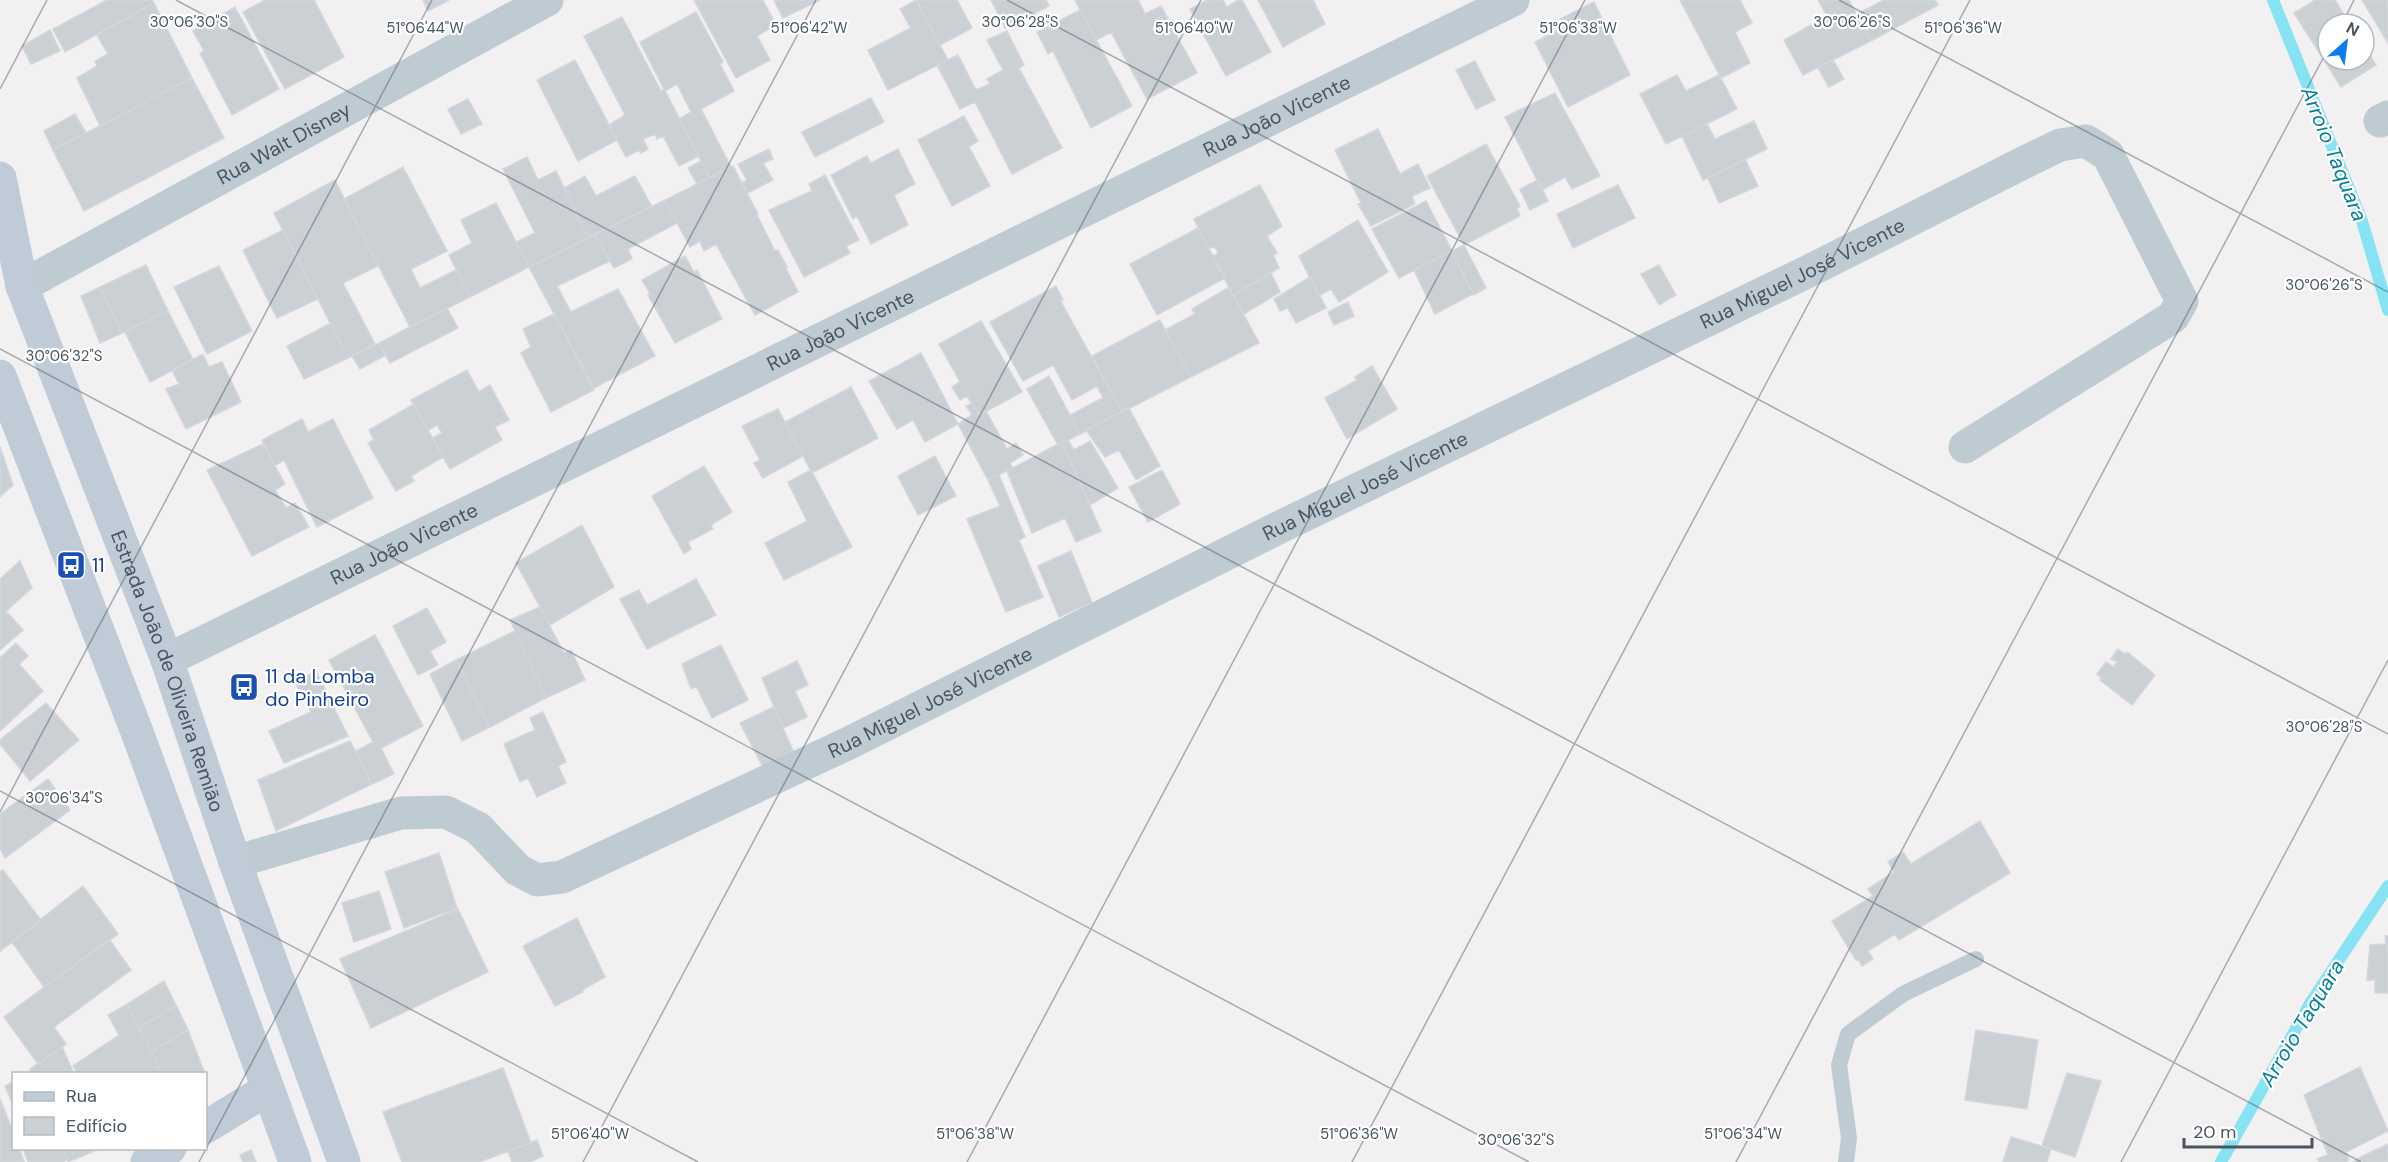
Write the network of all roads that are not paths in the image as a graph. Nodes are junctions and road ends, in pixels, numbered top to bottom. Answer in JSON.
{"nodes":[{"id":1,"x":547,"y":0,"type":"edge"},
{"id":2,"x":1513,"y":0,"type":"edge"},
{"id":3,"x":0,"y":178,"type":"edge"},
{"id":4,"x":22,"y":286,"type":"junction"},
{"id":5,"x":0,"y":376,"type":"edge"},
{"id":6,"x":1965,"y":447,"type":"dead end"},
{"id":7,"x":167,"y":660,"type":"junction"},
{"id":8,"x":235,"y":861,"type":"junction"},
{"id":9,"x":1976,"y":959,"type":"dead end"},
{"id":10,"x":268,"y":1089,"type":"junction"},
{"id":11,"x":207,"y":1126,"type":"edge"},
{"id":12,"x":168,"y":1150,"type":"edge"},
{"id":13,"x":147,"y":1162,"type":"edge"},
{"id":14,"x":296,"y":1162,"type":"edge"},
{"id":15,"x":344,"y":1162,"type":"edge"},
{"id":16,"x":1846,"y":1162,"type":"edge"}],
"edges":[{"from":1,"to":4,"type":"street","name":"Rua Walt Disney"},
{"from":2,"to":7,"type":"street","name":"Rua João Vicente"},
{"from":3,"to":4,"type":"main road","name":"Estrada João de Oliveira Remião"},
{"from":4,"to":7,"type":"main road","name":"Estrada João de Oliveira Remião"},
{"from":5,"to":10,"type":"main road"},
{"from":6,"to":8,"type":"street","name":"Rua Miguel José Vicente"},
{"from":7,"to":8,"type":"main road","name":"Estrada João de Oliveira Remião"},
{"from":8,"to":15,"type":"main road","name":"Estrada João de Oliveira Remião"},
{"from":9,"to":16,"type":"lane"},
{"from":10,"to":11,"type":"main road"},
{"from":10,"to":14,"type":"main road"},
{"from":12,"to":13,"type":"main road"}]}
